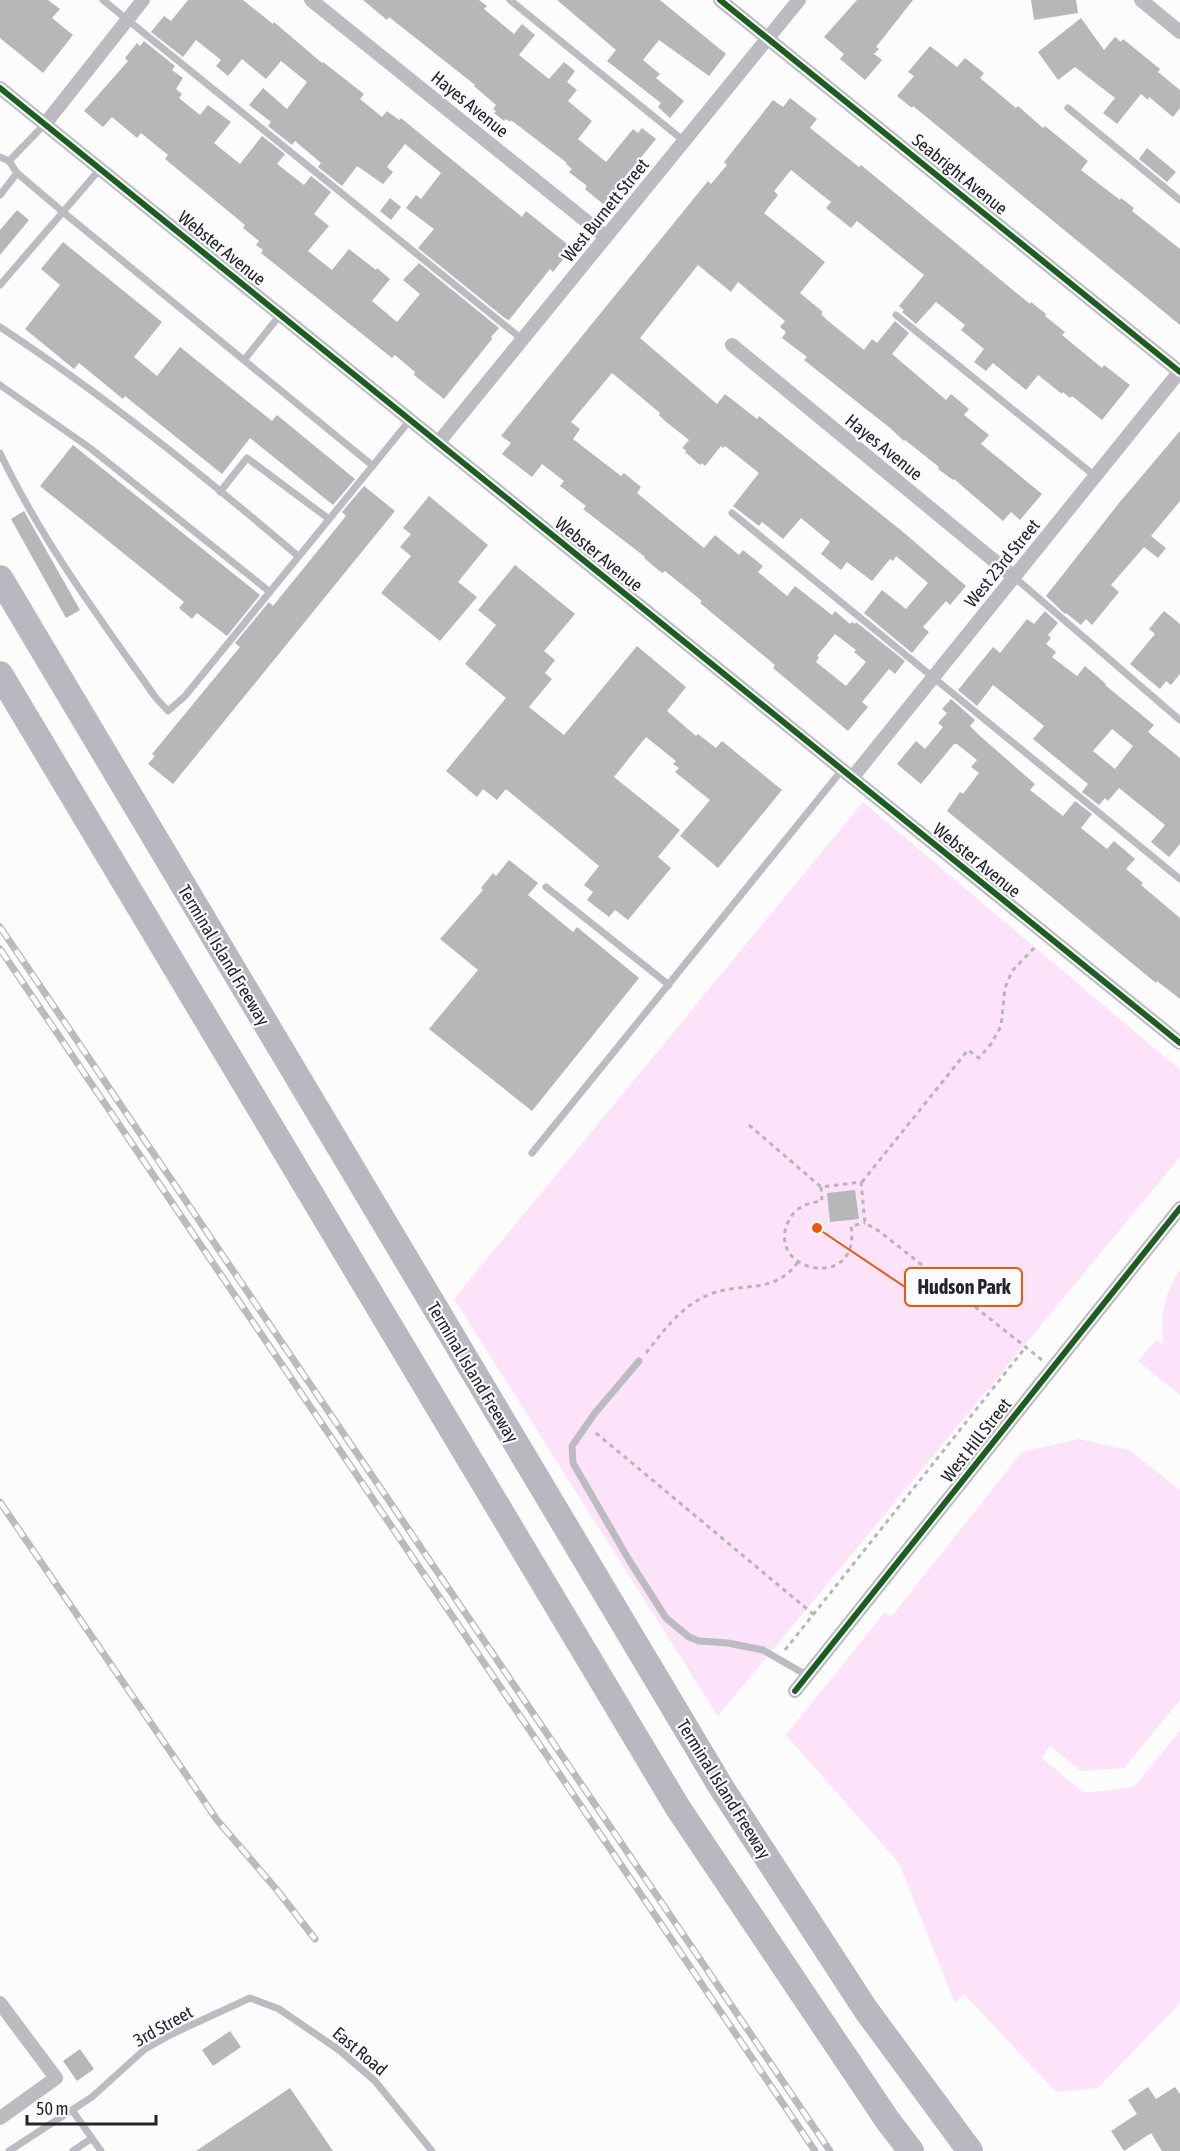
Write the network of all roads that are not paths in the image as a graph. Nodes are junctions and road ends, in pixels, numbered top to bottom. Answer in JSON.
{"nodes":[{"id":1,"x":103,"y":0,"type":"edge"},
{"id":2,"x":143,"y":0,"type":"edge"},
{"id":3,"x":311,"y":0,"type":"edge"},
{"id":4,"x":510,"y":0,"type":"edge"},
{"id":5,"x":720,"y":0,"type":"edge"},
{"id":6,"x":799,"y":0,"type":"edge"},
{"id":7,"x":1141,"y":0,"type":"edge"},
{"id":8,"x":128,"y":20,"type":"junction"},
{"id":9,"x":1180,"y":32,"type":"edge"},
{"id":10,"x":768,"y":39,"type":"junction"},
{"id":11,"x":0,"y":88,"type":"edge"},
{"id":12,"x":1068,"y":108,"type":"dead end"},
{"id":13,"x":45,"y":124,"type":"junction"},
{"id":14,"x":684,"y":141,"type":"junction"},
{"id":15,"x":0,"y":157,"type":"edge"},
{"id":16,"x":9,"y":161,"type":"junction"},
{"id":17,"x":100,"y":169,"type":"junction"},
{"id":18,"x":17,"y":173,"type":"junction"},
{"id":19,"x":0,"y":195,"type":"edge"},
{"id":20,"x":1180,"y":200,"type":"edge"},
{"id":21,"x":63,"y":212,"type":"junction"},
{"id":22,"x":606,"y":237,"type":"junction"},
{"id":23,"x":0,"y":285,"type":"edge"},
{"id":24,"x":280,"y":315,"type":"junction"},
{"id":25,"x":896,"y":315,"type":"dead end"},
{"id":26,"x":0,"y":327,"type":"edge"},
{"id":27,"x":522,"y":340,"type":"junction"},
{"id":28,"x":732,"y":345,"type":"dead end"},
{"id":29,"x":244,"y":360,"type":"junction"},
{"id":30,"x":1180,"y":372,"type":"edge"},
{"id":31,"x":0,"y":384,"type":"edge"},
{"id":32,"x":410,"y":420,"type":"junction"},
{"id":33,"x":438,"y":443,"type":"junction"},
{"id":34,"x":0,"y":453,"type":"edge"},
{"id":35,"x":372,"y":466,"type":"junction"},
{"id":36,"x":1095,"y":476,"type":"junction"},
{"id":37,"x":220,"y":492,"type":"junction"},
{"id":38,"x":732,"y":513,"type":"dead end"},
{"id":39,"x":329,"y":519,"type":"junction"},
{"id":40,"x":298,"y":556,"type":"junction"},
{"id":41,"x":1014,"y":577,"type":"junction"},
{"id":42,"x":0,"y":578,"type":"edge"},
{"id":43,"x":270,"y":592,"type":"junction"},
{"id":44,"x":0,"y":674,"type":"edge"},
{"id":45,"x":933,"y":677,"type":"junction"},
{"id":46,"x":1180,"y":720,"type":"edge"},
{"id":47,"x":847,"y":774,"type":"junction"},
{"id":48,"x":1180,"y":879,"type":"edge"},
{"id":49,"x":546,"y":887,"type":"dead end"},
{"id":50,"x":669,"y":985,"type":"junction"},
{"id":51,"x":1180,"y":1043,"type":"edge"},
{"id":52,"x":532,"y":1153,"type":"dead end"},
{"id":53,"x":1180,"y":1208,"type":"edge"},
{"id":54,"x":639,"y":1361,"type":"road end"},
{"id":55,"x":808,"y":1676,"type":"junction"},
{"id":56,"x":795,"y":1691,"type":"dead end"},
{"id":57,"x":250,"y":1998,"type":"joint"},
{"id":58,"x":0,"y":2003,"type":"edge"},
{"id":59,"x":72,"y":2110,"type":"junction"},
{"id":60,"x":0,"y":2118,"type":"edge"},
{"id":61,"x":92,"y":2138,"type":"junction"},
{"id":62,"x":9,"y":2151,"type":"edge"},
{"id":63,"x":73,"y":2151,"type":"edge"},
{"id":64,"x":100,"y":2151,"type":"edge"},
{"id":65,"x":432,"y":2151,"type":"edge"},
{"id":66,"x":911,"y":2151,"type":"edge"},
{"id":67,"x":970,"y":2151,"type":"edge"}],
"edges":[{"from":1,"to":8,"type":"lane"},
{"from":2,"to":8,"type":"street"},
{"from":3,"to":22,"type":"street","name":"Hayes Avenue"},
{"from":4,"to":14,"type":"lane"},
{"from":5,"to":10,"type":"street","name":"Seabright Avenue"},
{"from":6,"to":10,"type":"street","name":"West Burnett Street"},
{"from":7,"to":9,"type":"street"},
{"from":8,"to":13,"type":"street"},
{"from":8,"to":27,"type":"lane"},
{"from":10,"to":14,"type":"street","name":"West Burnett Street"},
{"from":10,"to":30,"type":"street","name":"Seabright Avenue"},
{"from":11,"to":13,"type":"street","name":"Webster Avenue"},
{"from":12,"to":20,"type":"lane"},
{"from":13,"to":16,"type":"lane"},
{"from":13,"to":17,"type":"street","name":"Webster Avenue"},
{"from":14,"to":22,"type":"street","name":"West Burnett Street"},
{"from":15,"to":16,"type":"lane"},
{"from":16,"to":18,"type":"lane"},
{"from":17,"to":21,"type":"lane"},
{"from":17,"to":24,"type":"street","name":"Webster Avenue"},
{"from":18,"to":19,"type":"lane"},
{"from":18,"to":21,"type":"lane"},
{"from":21,"to":23,"type":"lane"},
{"from":21,"to":29,"type":"lane"},
{"from":22,"to":27,"type":"street","name":"West Burnett Street"},
{"from":24,"to":29,"type":"lane"},
{"from":24,"to":32,"type":"street","name":"Webster Avenue"},
{"from":25,"to":36,"type":"lane"},
{"from":26,"to":37,"type":"lane"},
{"from":27,"to":33,"type":"street","name":"West Burnett Street"},
{"from":28,"to":41,"type":"street","name":"Hayes Avenue"},
{"from":29,"to":35,"type":"lane"},
{"from":30,"to":36,"type":"street","name":"West 23rd Street"},
{"from":31,"to":43,"type":"lane"},
{"from":32,"to":33,"type":"street","name":"Webster Avenue"},
{"from":32,"to":35,"type":"lane"},
{"from":33,"to":47,"type":"street","name":"Webster Avenue"},
{"from":34,"to":43,"type":"lane"},
{"from":35,"to":39,"type":"lane"},
{"from":36,"to":41,"type":"street","name":"West 23rd Street"},
{"from":37,"to":39,"type":"lane"},
{"from":37,"to":40,"type":"lane"},
{"from":38,"to":45,"type":"lane"},
{"from":39,"to":40,"type":"lane"},
{"from":40,"to":43,"type":"lane"},
{"from":41,"to":45,"type":"street","name":"West 23rd Street"},
{"from":41,"to":46,"type":"lane"},
{"from":42,"to":67,"type":"highway","name":"Terminal Island Freeway"},
{"from":44,"to":66,"type":"highway"},
{"from":45,"to":47,"type":"street","name":"West 23rd Street"},
{"from":45,"to":48,"type":"lane"},
{"from":47,"to":50,"type":"lane"},
{"from":47,"to":51,"type":"street","name":"Webster Avenue"},
{"from":49,"to":50,"type":"lane"},
{"from":50,"to":52,"type":"lane"},
{"from":53,"to":55,"type":"street","name":"West Hill Street"},
{"from":54,"to":55,"type":"lane"},
{"from":55,"to":56,"type":"street","name":"West Hill Street"},
{"from":57,"to":59,"type":"lane","name":"3rd Street"},
{"from":57,"to":65,"type":"lane","name":"East Road"},
{"from":58,"to":60,"type":"street"},
{"from":59,"to":61,"type":"lane"},
{"from":59,"to":62,"type":"lane","name":"3rd Street"},
{"from":61,"to":63,"type":"lane"},
{"from":61,"to":64,"type":"lane"}]}
